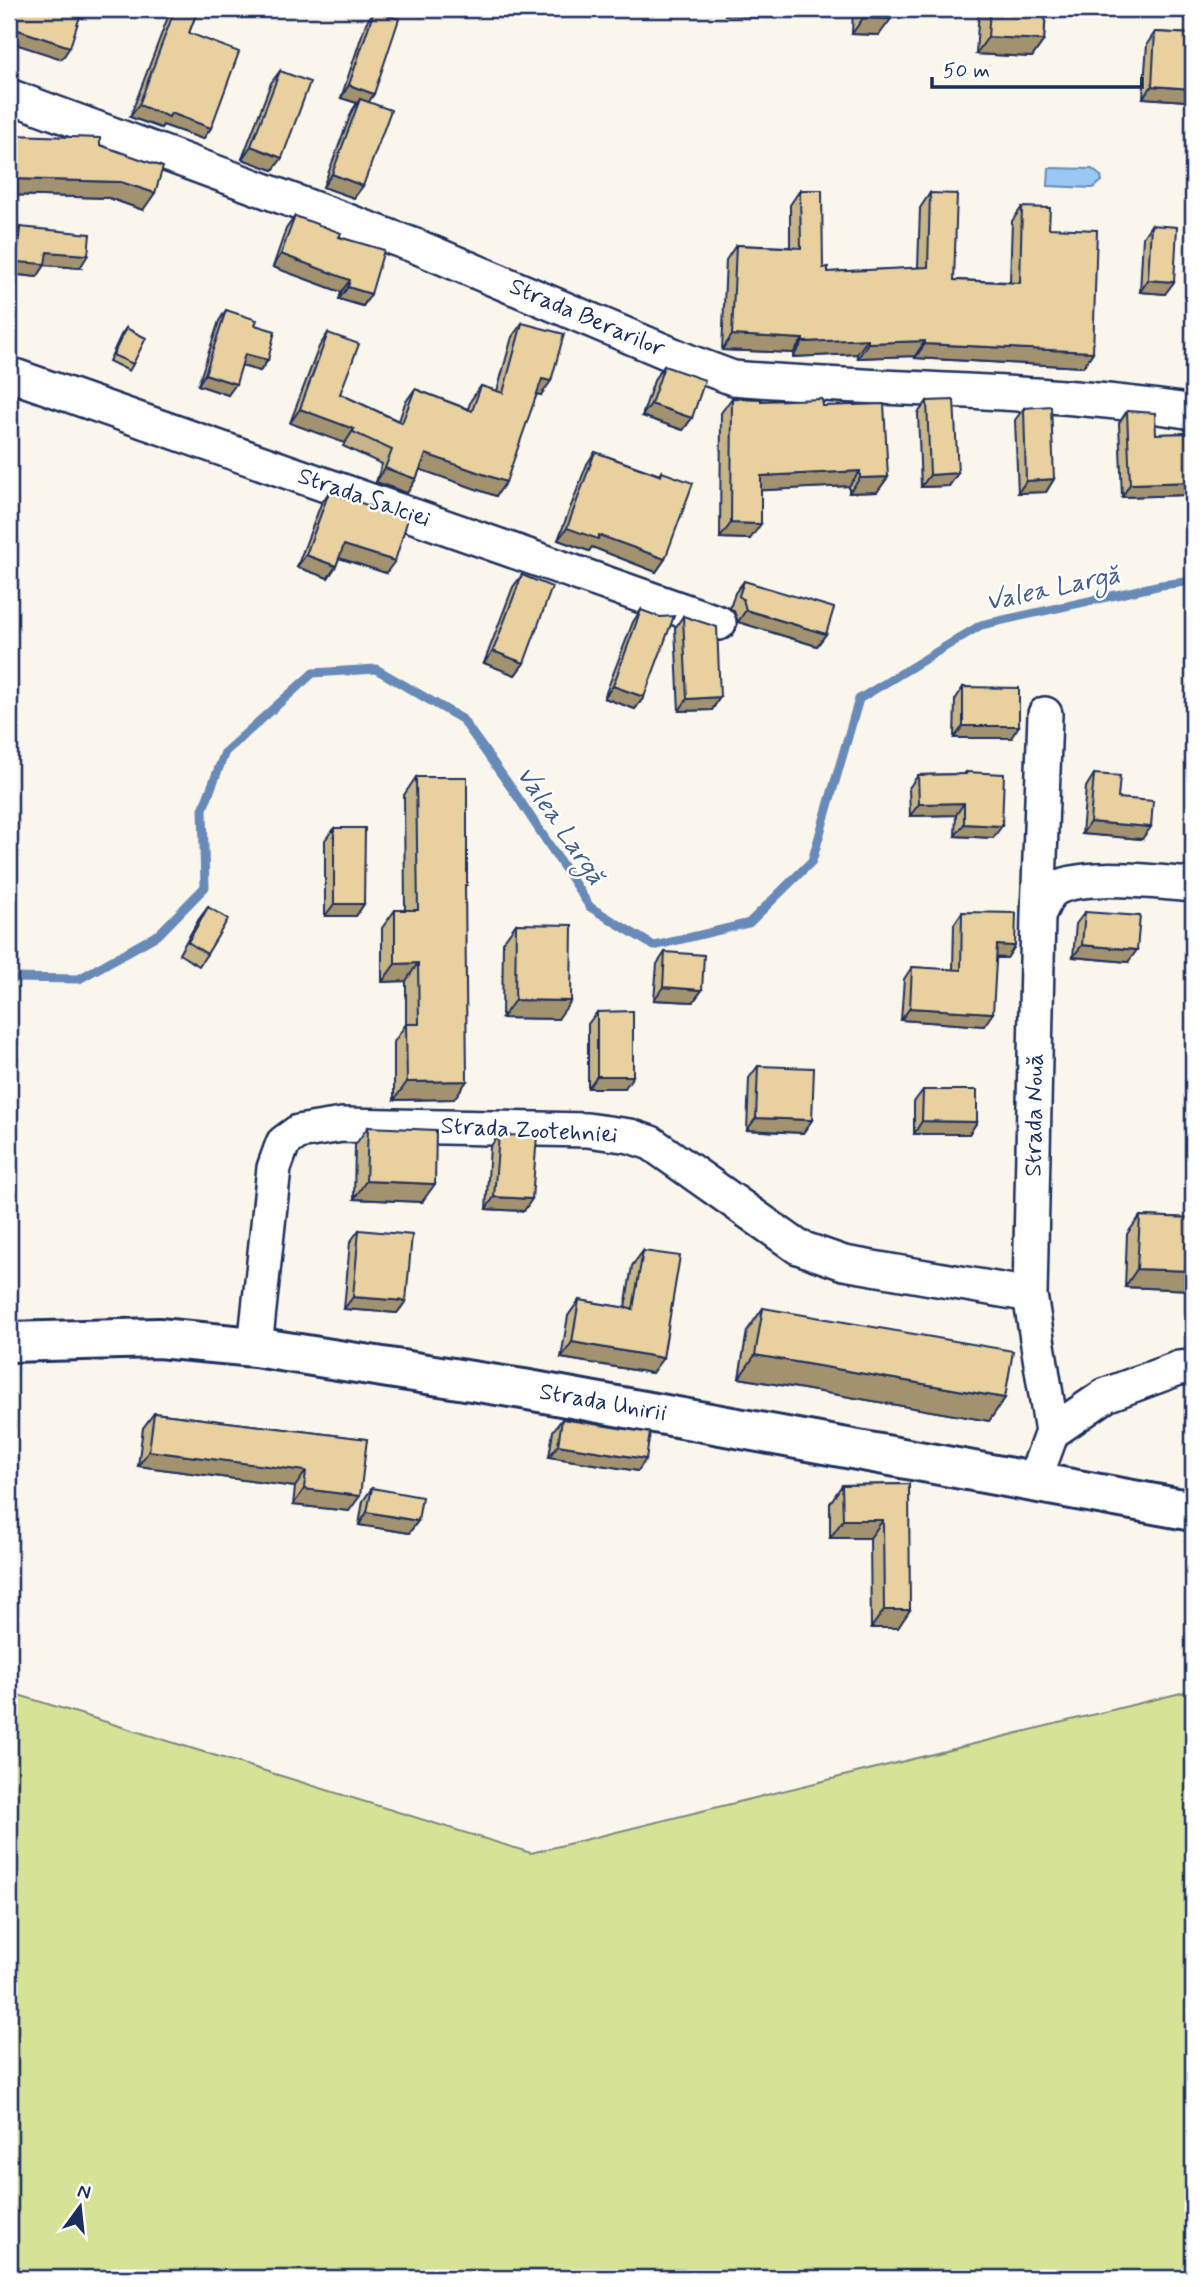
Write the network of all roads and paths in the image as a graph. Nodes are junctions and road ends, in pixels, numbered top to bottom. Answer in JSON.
{"nodes":[{"id":1,"x":9,"y":96,"type":"edge"},
{"id":2,"x":9,"y":374,"type":"edge"},
{"id":3,"x":1193,"y":412,"type":"edge"},
{"id":4,"x":719,"y":623,"type":"dead end"},
{"id":5,"x":1045,"y":715,"type":"dead end"},
{"id":6,"x":1193,"y":885,"type":"edge"},
{"id":7,"x":1038,"y":915,"type":"junction"},
{"id":8,"x":1030,"y":1295,"type":"junction"},
{"id":9,"x":9,"y":1342,"type":"edge"},
{"id":10,"x":255,"y":1347,"type":"junction"},
{"id":11,"x":1193,"y":1367,"type":"edge"},
{"id":12,"x":1052,"y":1432,"type":"junction"},
{"id":13,"x":1034,"y":1481,"type":"junction"},
{"id":14,"x":1193,"y":1511,"type":"edge"}],
"edges":[{"from":1,"to":3,"type":"street","name":"Strada Berarilor"},
{"from":2,"to":4,"type":"street","name":"Strada Salciei"},
{"from":5,"to":7,"type":"street","name":"Strada Nouă"},
{"from":6,"to":7,"type":"street"},
{"from":7,"to":8,"type":"street","name":"Strada Nouă"},
{"from":8,"to":10,"type":"street","name":"Strada Zootehniei"},
{"from":8,"to":12,"type":"street","name":"Strada Nouă"},
{"from":9,"to":10,"type":"main road","name":"Strada Unirii"},
{"from":10,"to":13,"type":"main road","name":"Strada Unirii"},
{"from":11,"to":12,"type":"street"},
{"from":12,"to":13,"type":"street","name":"Strada Nouă"},
{"from":13,"to":14,"type":"main road","name":"Strada Unirii"}]}
